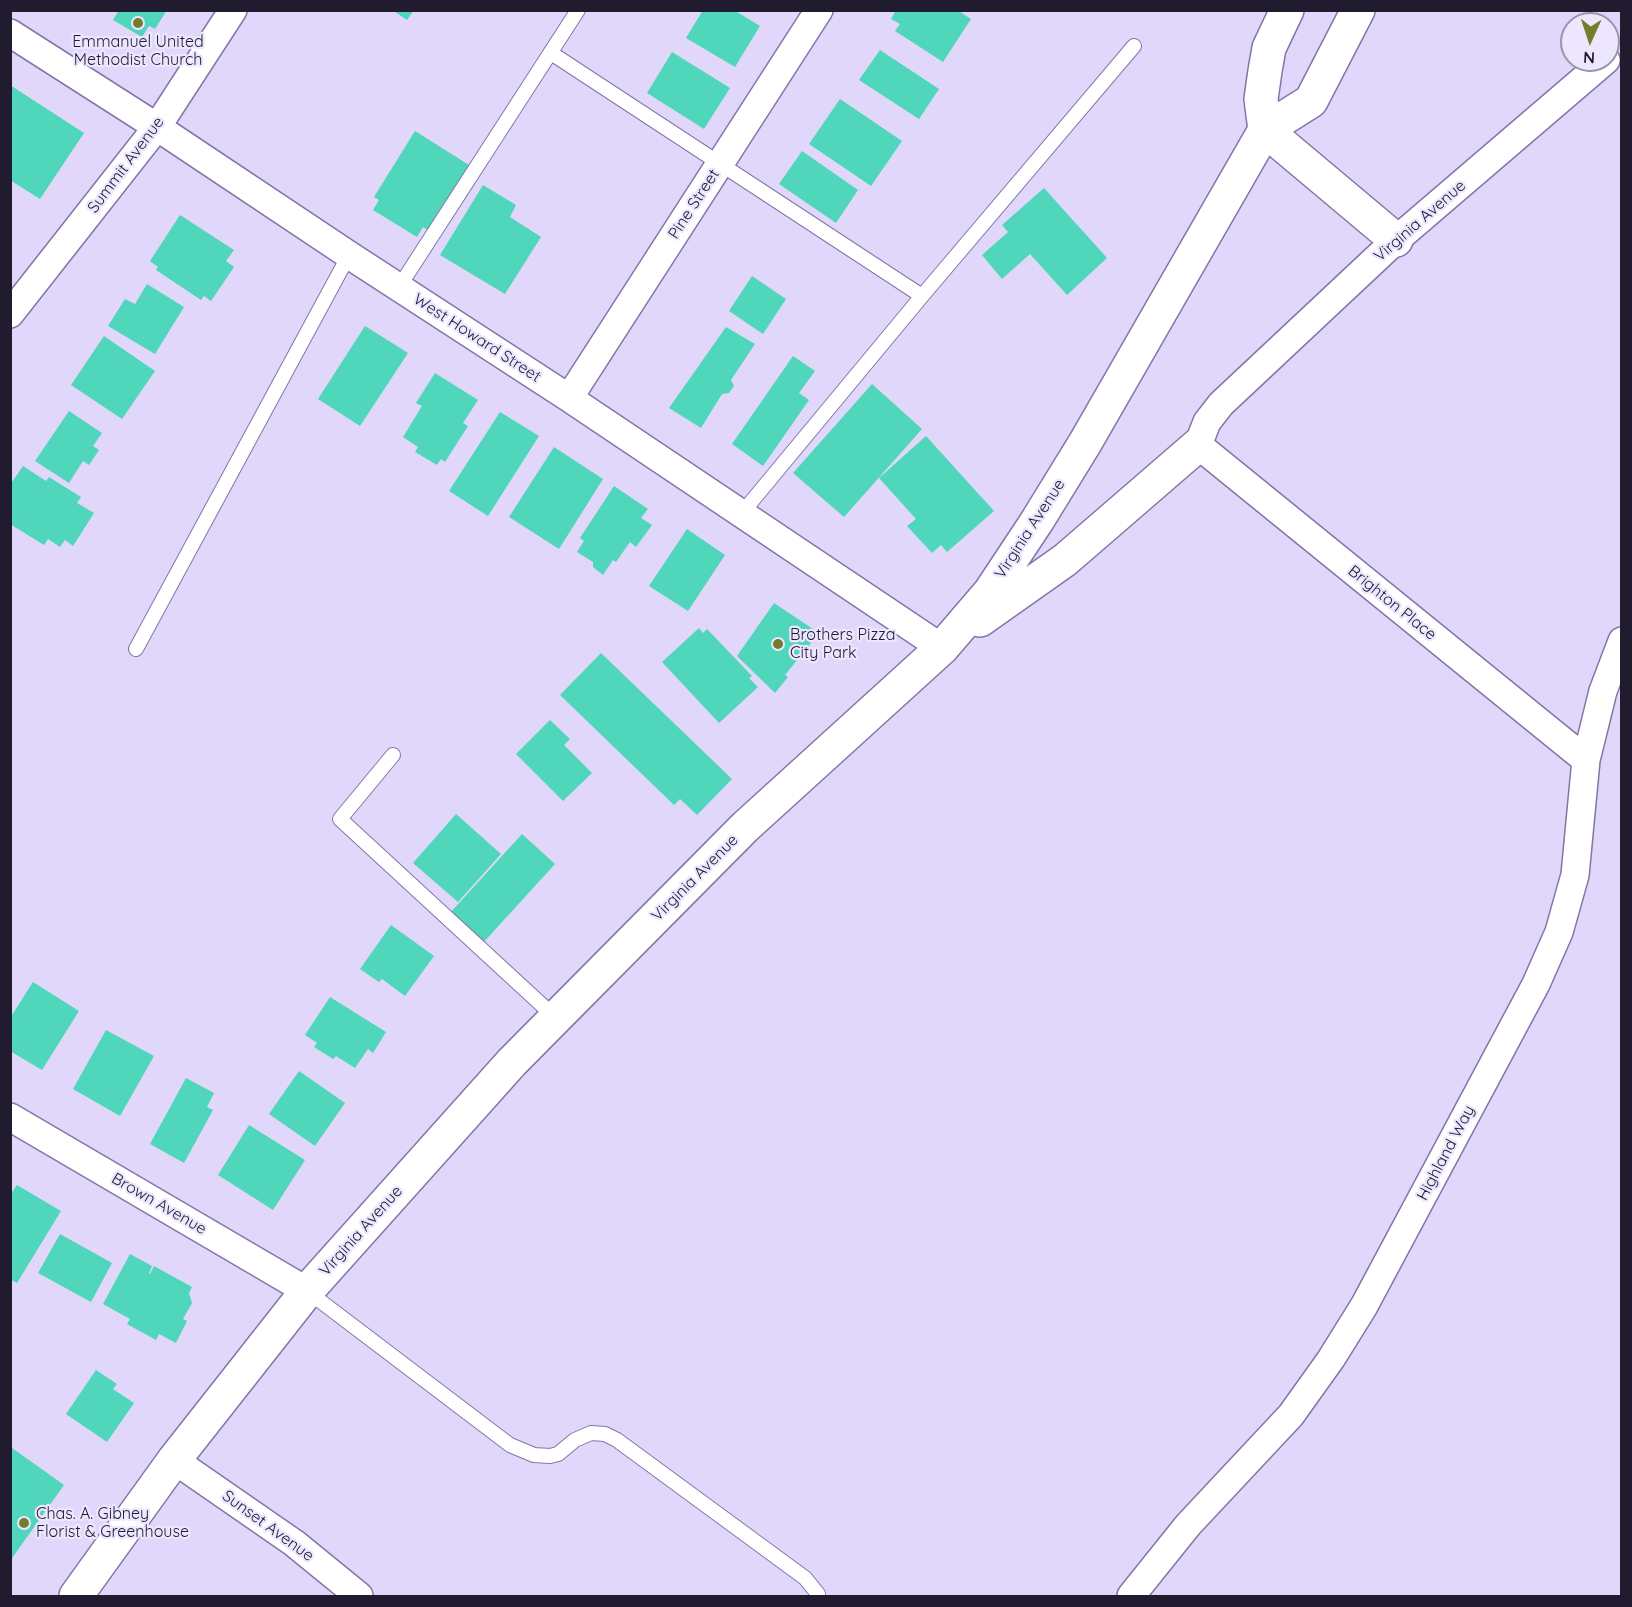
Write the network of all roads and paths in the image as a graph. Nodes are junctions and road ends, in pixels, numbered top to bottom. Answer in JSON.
{"nodes":[{"id":1,"x":232,"y":10,"type":"edge"},
{"id":2,"x":578,"y":10,"type":"edge"},
{"id":3,"x":819,"y":10,"type":"edge"},
{"id":4,"x":1287,"y":10,"type":"edge"},
{"id":5,"x":1358,"y":10,"type":"edge"},
{"id":6,"x":10,"y":33,"type":"edge"},
{"id":7,"x":1134,"y":46,"type":"dead end"},
{"id":8,"x":550,"y":53,"type":"junction"},
{"id":9,"x":1592,"y":72,"type":"edge"},
{"id":10,"x":157,"y":127,"type":"junction"},
{"id":11,"x":1265,"y":130,"type":"junction"},
{"id":12,"x":719,"y":164,"type":"junction"},
{"id":13,"x":1396,"y":240,"type":"junction"},
{"id":14,"x":349,"y":255,"type":"junction"},
{"id":15,"x":399,"y":287,"type":"junction"},
{"id":16,"x":922,"y":296,"type":"junction"},
{"id":17,"x":10,"y":314,"type":"edge"},
{"id":18,"x":568,"y":398,"type":"junction"},
{"id":19,"x":1197,"y":445,"type":"junction"},
{"id":20,"x":742,"y":513,"type":"junction"},
{"id":21,"x":1622,"y":641,"type":"edge"},
{"id":22,"x":942,"y":648,"type":"junction"},
{"id":23,"x":136,"y":649,"type":"dead end"},
{"id":24,"x":393,"y":755,"type":"dead end"},
{"id":25,"x":1586,"y":760,"type":"junction"},
{"id":26,"x":556,"y":1018,"type":"junction"},
{"id":27,"x":10,"y":1117,"type":"edge"},
{"id":28,"x":307,"y":1291,"type":"junction"},
{"id":29,"x":174,"y":1460,"type":"junction"},
{"id":30,"x":76,"y":1596,"type":"edge"},
{"id":31,"x":359,"y":1596,"type":"edge"},
{"id":32,"x":818,"y":1596,"type":"edge"},
{"id":33,"x":1131,"y":1596,"type":"edge"}],
"edges":[{"from":1,"to":10,"type":"street","name":"Summit Avenue"},
{"from":2,"to":8,"type":"lane"},
{"from":3,"to":12,"type":"street","name":"Pine Street"},
{"from":4,"to":11,"type":"main road"},
{"from":5,"to":11,"type":"main road","name":"Virginia Avenue"},
{"from":6,"to":10,"type":"street","name":"West Howard Street"},
{"from":7,"to":16,"type":"lane"},
{"from":8,"to":12,"type":"lane"},
{"from":8,"to":15,"type":"lane"},
{"from":9,"to":13,"type":"street","name":"Virginia Avenue"},
{"from":10,"to":14,"type":"street","name":"West Howard Street"},
{"from":10,"to":17,"type":"street","name":"Summit Avenue"},
{"from":11,"to":13,"type":"main road"},
{"from":11,"to":22,"type":"main road","name":"Virginia Avenue"},
{"from":12,"to":16,"type":"lane"},
{"from":12,"to":18,"type":"street","name":"Pine Street"},
{"from":13,"to":19,"type":"street","name":"Virginia Avenue"},
{"from":14,"to":15,"type":"street","name":"West Howard Street"},
{"from":14,"to":23,"type":"lane"},
{"from":15,"to":18,"type":"street","name":"West Howard Street"},
{"from":16,"to":20,"type":"lane"},
{"from":18,"to":20,"type":"street","name":"West Howard Street"},
{"from":19,"to":22,"type":"main road"},
{"from":19,"to":25,"type":"street","name":"Brighton Place"},
{"from":20,"to":22,"type":"street","name":"West Howard Street"},
{"from":21,"to":25,"type":"street","name":"Highland Way"},
{"from":22,"to":26,"type":"main road","name":"Virginia Avenue"},
{"from":24,"to":26,"type":"lane"},
{"from":25,"to":33,"type":"street","name":"Highland Way"},
{"from":26,"to":28,"type":"main road","name":"Virginia Avenue"},
{"from":27,"to":28,"type":"street","name":"Brown Avenue"},
{"from":28,"to":29,"type":"main road","name":"Virginia Avenue"},
{"from":28,"to":32,"type":"lane"},
{"from":29,"to":30,"type":"main road","name":"Virginia Avenue"},
{"from":29,"to":31,"type":"street","name":"Sunset Avenue"}]}
